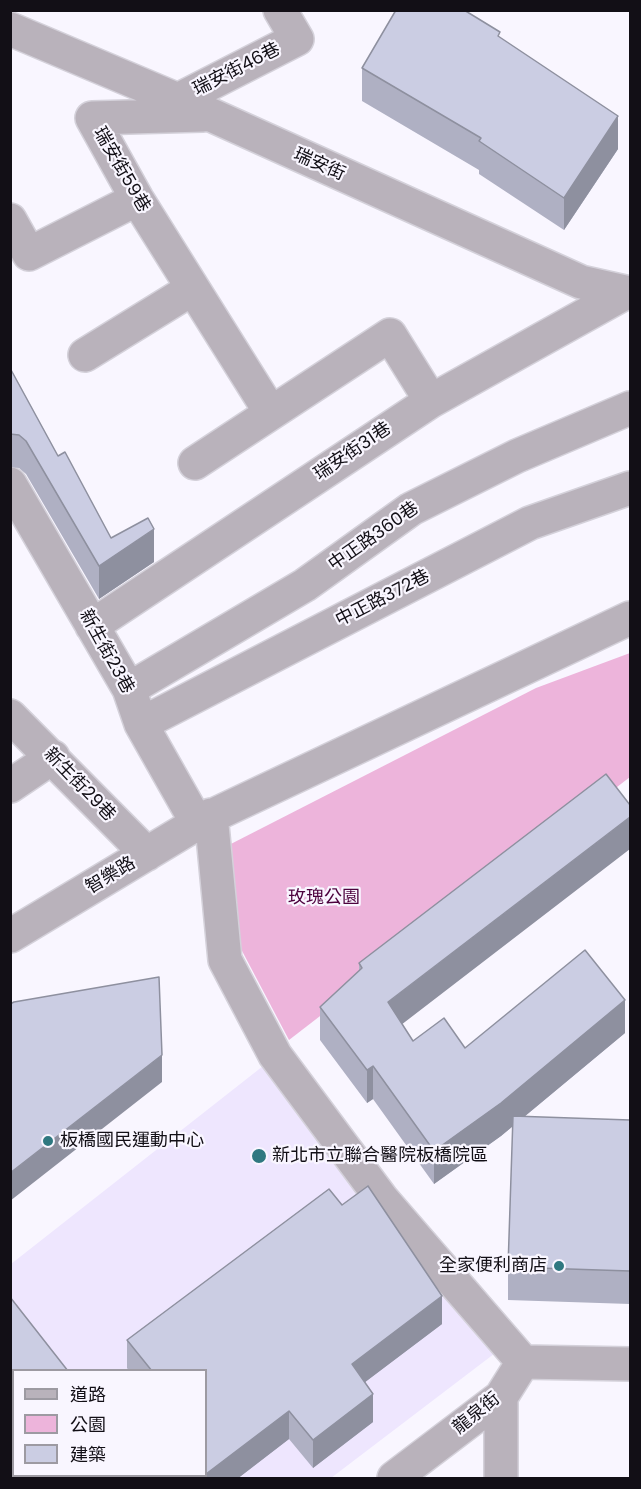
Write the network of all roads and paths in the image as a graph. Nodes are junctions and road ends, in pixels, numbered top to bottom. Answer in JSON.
{"nodes":[{"id":1,"x":280,"y":10,"type":"edge"},
{"id":2,"x":10,"y":29,"type":"edge"},
{"id":3,"x":178,"y":100,"type":"junction"},
{"id":4,"x":208,"y":115,"type":"junction"},
{"id":5,"x":137,"y":198,"type":"junction"},
{"id":6,"x":10,"y":220,"type":"edge"},
{"id":7,"x":192,"y":289,"type":"junction"},
{"id":8,"x":627,"y":294,"type":"edge"},
{"id":9,"x":85,"y":355,"type":"dead end"},
{"id":10,"x":430,"y":401,"type":"junction"},
{"id":11,"x":630,"y":408,"type":"edge"},
{"id":12,"x":272,"y":413,"type":"junction"},
{"id":13,"x":195,"y":464,"type":"dead end"},
{"id":14,"x":10,"y":484,"type":"edge"},
{"id":15,"x":630,"y":488,"type":"edge"},
{"id":16,"x":630,"y":618,"type":"edge"},
{"id":17,"x":92,"y":626,"type":"junction"},
{"id":18,"x":129,"y":689,"type":"junction"},
{"id":19,"x":10,"y":716,"type":"edge"},
{"id":20,"x":141,"y":724,"type":"junction"},
{"id":21,"x":53,"y":757,"type":"junction"},
{"id":22,"x":10,"y":786,"type":"edge"},
{"id":23,"x":204,"y":819,"type":"junction"},
{"id":24,"x":147,"y":854,"type":"junction"},
{"id":25,"x":10,"y":936,"type":"edge"},
{"id":26,"x":523,"y":1362,"type":"junction"},
{"id":27,"x":630,"y":1364,"type":"edge"},
{"id":28,"x":501,"y":1397,"type":"junction"},
{"id":29,"x":394,"y":1479,"type":"edge"},
{"id":30,"x":501,"y":1479,"type":"edge"}],
"edges":[{"from":1,"to":3,"type":"street","name":"瑞安街46巷"},
{"from":2,"to":3,"type":"street","name":"瑞安街"},
{"from":3,"to":4,"type":"street","name":"瑞安街"},
{"from":4,"to":5,"type":"street","name":"瑞安街59巷"},
{"from":4,"to":8,"type":"street","name":"瑞安街"},
{"from":5,"to":6,"type":"street"},
{"from":5,"to":7,"type":"street","name":"瑞安街59巷"},
{"from":7,"to":9,"type":"street"},
{"from":7,"to":12,"type":"street","name":"瑞安街59巷"},
{"from":8,"to":10,"type":"street","name":"瑞安街31巷"},
{"from":10,"to":12,"type":"street"},
{"from":10,"to":17,"type":"street","name":"瑞安街31巷"},
{"from":11,"to":18,"type":"street","name":"中正路360巷"},
{"from":12,"to":13,"type":"street"},
{"from":14,"to":17,"type":"street","name":"新生街23巷"},
{"from":15,"to":20,"type":"street","name":"中正路372巷"},
{"from":16,"to":23,"type":"street"},
{"from":17,"to":18,"type":"street","name":"新生街23巷"},
{"from":18,"to":20,"type":"street","name":"新生街23巷"},
{"from":19,"to":21,"type":"street","name":"新生街29巷"},
{"from":20,"to":23,"type":"street","name":"新生街23巷"},
{"from":21,"to":22,"type":"street"},
{"from":21,"to":24,"type":"street","name":"新生街29巷"},
{"from":23,"to":24,"type":"street","name":"智樂路"},
{"from":23,"to":26,"type":"street"},
{"from":24,"to":25,"type":"street","name":"智樂路"},
{"from":26,"to":27,"type":"street"},
{"from":26,"to":28,"type":"street","name":"龍泉街"},
{"from":28,"to":29,"type":"street","name":"龍泉街"},
{"from":28,"to":30,"type":"street"}]}
